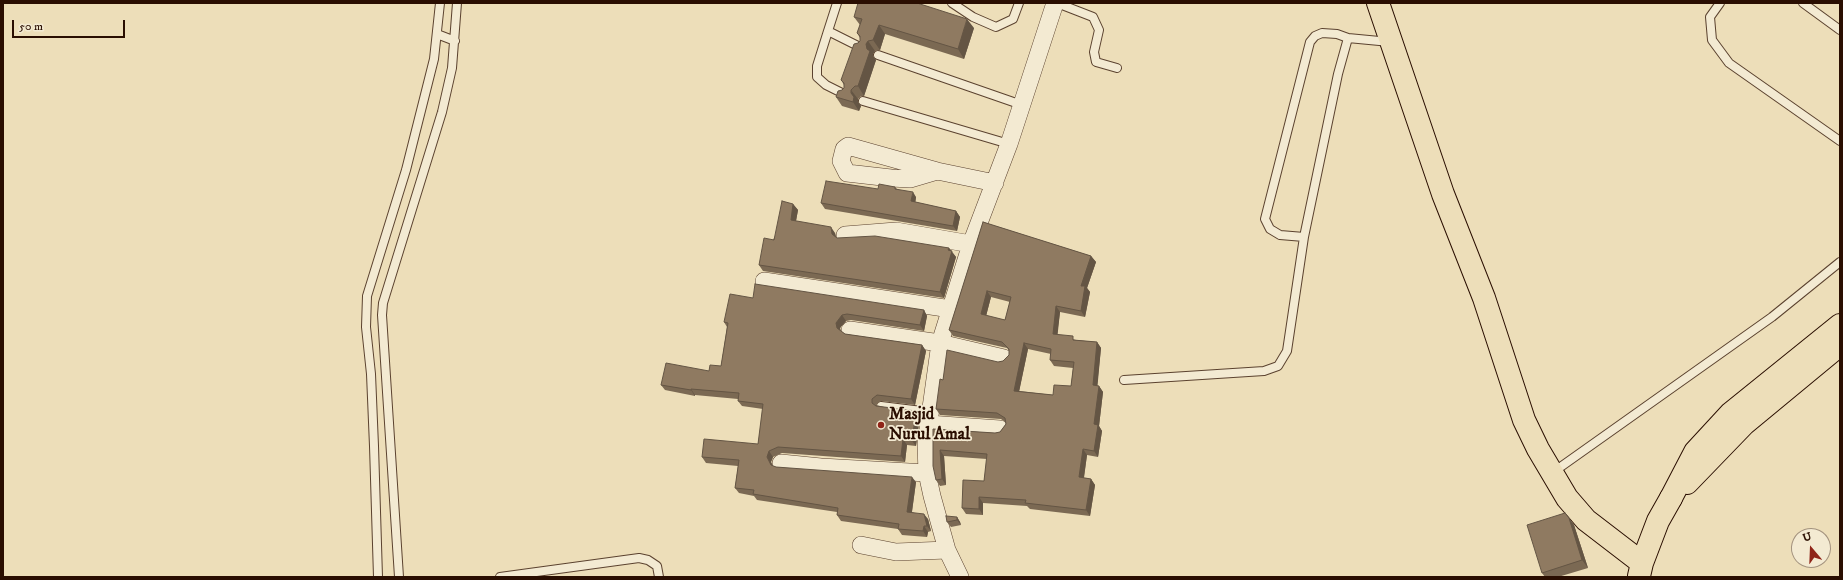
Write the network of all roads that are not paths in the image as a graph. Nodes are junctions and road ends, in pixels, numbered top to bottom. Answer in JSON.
{"nodes":[{"id":1,"x":440,"y":3,"type":"edge"},
{"id":2,"x":458,"y":3,"type":"edge"},
{"id":3,"x":837,"y":3,"type":"edge"},
{"id":4,"x":952,"y":3,"type":"edge"},
{"id":5,"x":1019,"y":3,"type":"edge"},
{"id":6,"x":1056,"y":3,"type":"edge"},
{"id":7,"x":1378,"y":3,"type":"edge"},
{"id":8,"x":1720,"y":3,"type":"edge"},
{"id":9,"x":1803,"y":3,"type":"edge"},
{"id":10,"x":1840,"y":30,"type":"edge"},
{"id":11,"x":828,"y":31,"type":"junction"},
{"id":12,"x":437,"y":34,"type":"junction"},
{"id":13,"x":1348,"y":38,"type":"junction"},
{"id":14,"x":455,"y":41,"type":"junction"},
{"id":15,"x":1390,"y":42,"type":"junction"},
{"id":16,"x":862,"y":48,"type":"edge"},
{"id":17,"x":878,"y":55,"type":"dead end"},
{"id":18,"x":1118,"y":68,"type":"dead end"},
{"id":19,"x":846,"y":95,"type":"edge"},
{"id":20,"x":863,"y":101,"type":"dead end"},
{"id":21,"x":1022,"y":105,"type":"junction"},
{"id":22,"x":1840,"y":141,"type":"edge"},
{"id":23,"x":1009,"y":144,"type":"junction"},
{"id":24,"x":937,"y":171,"type":"junction"},
{"id":25,"x":994,"y":183,"type":"junction"},
{"id":26,"x":845,"y":235,"type":"dead end"},
{"id":27,"x":1304,"y":237,"type":"junction"},
{"id":28,"x":971,"y":244,"type":"junction"},
{"id":29,"x":1840,"y":262,"type":"edge"},
{"id":30,"x":764,"y":280,"type":"dead end"},
{"id":31,"x":951,"y":309,"type":"junction"},
{"id":32,"x":1840,"y":325,"type":"edge"},
{"id":33,"x":850,"y":330,"type":"dead end"},
{"id":34,"x":940,"y":343,"type":"junction"},
{"id":35,"x":1840,"y":345,"type":"edge"},
{"id":36,"x":1004,"y":358,"type":"edge"},
{"id":37,"x":1124,"y":380,"type":"dead end"},
{"id":38,"x":881,"y":406,"type":"edge"},
{"id":39,"x":929,"y":418,"type":"junction"},
{"id":40,"x":1000,"y":429,"type":"edge"},
{"id":41,"x":781,"y":463,"type":"dead end"},
{"id":42,"x":927,"y":473,"type":"junction"},
{"id":43,"x":1552,"y":473,"type":"junction"},
{"id":44,"x":1671,"y":498,"type":"junction"},
{"id":45,"x":861,"y":545,"type":"dead end"},
{"id":46,"x":947,"y":550,"type":"junction"},
{"id":47,"x":1640,"y":570,"type":"edge"},
{"id":48,"x":378,"y":577,"type":"edge"},
{"id":49,"x":399,"y":577,"type":"edge"},
{"id":50,"x":500,"y":577,"type":"edge"},
{"id":51,"x":659,"y":577,"type":"edge"},
{"id":52,"x":960,"y":577,"type":"edge"}],
"edges":[{"from":1,"to":12,"type":"lane"},
{"from":2,"to":14,"type":"lane"},
{"from":3,"to":11,"type":"lane"},
{"from":4,"to":5,"type":"lane"},
{"from":6,"to":18,"type":"lane"},
{"from":6,"to":21,"type":"street"},
{"from":7,"to":15,"type":"highway"},
{"from":8,"to":22,"type":"lane"},
{"from":9,"to":10,"type":"lane"},
{"from":11,"to":16,"type":"lane"},
{"from":11,"to":19,"type":"lane"},
{"from":12,"to":14,"type":"lane"},
{"from":12,"to":48,"type":"lane"},
{"from":13,"to":15,"type":"lane"},
{"from":13,"to":27,"type":"lane"},
{"from":13,"to":27,"type":"lane"},
{"from":14,"to":49,"type":"lane"},
{"from":15,"to":43,"type":"highway"},
{"from":17,"to":21,"type":"lane"},
{"from":20,"to":23,"type":"lane"},
{"from":21,"to":23,"type":"street"},
{"from":23,"to":25,"type":"street"},
{"from":24,"to":24,"type":"street"},
{"from":24,"to":25,"type":"street"},
{"from":25,"to":28,"type":"street"},
{"from":26,"to":28,"type":"street"},
{"from":27,"to":37,"type":"lane"},
{"from":28,"to":31,"type":"street"},
{"from":29,"to":43,"type":"lane"},
{"from":30,"to":31,"type":"street"},
{"from":31,"to":34,"type":"street"},
{"from":32,"to":44,"type":"highway"},
{"from":33,"to":34,"type":"street"},
{"from":34,"to":36,"type":"street"},
{"from":34,"to":39,"type":"street"},
{"from":35,"to":44,"type":"highway"},
{"from":38,"to":39,"type":"lane"},
{"from":39,"to":40,"type":"street"},
{"from":39,"to":42,"type":"street"},
{"from":41,"to":42,"type":"street"},
{"from":42,"to":46,"type":"street"},
{"from":43,"to":47,"type":"highway"},
{"from":44,"to":47,"type":"highway"},
{"from":45,"to":46,"type":"street"},
{"from":46,"to":52,"type":"street"},
{"from":50,"to":51,"type":"lane"}]}
